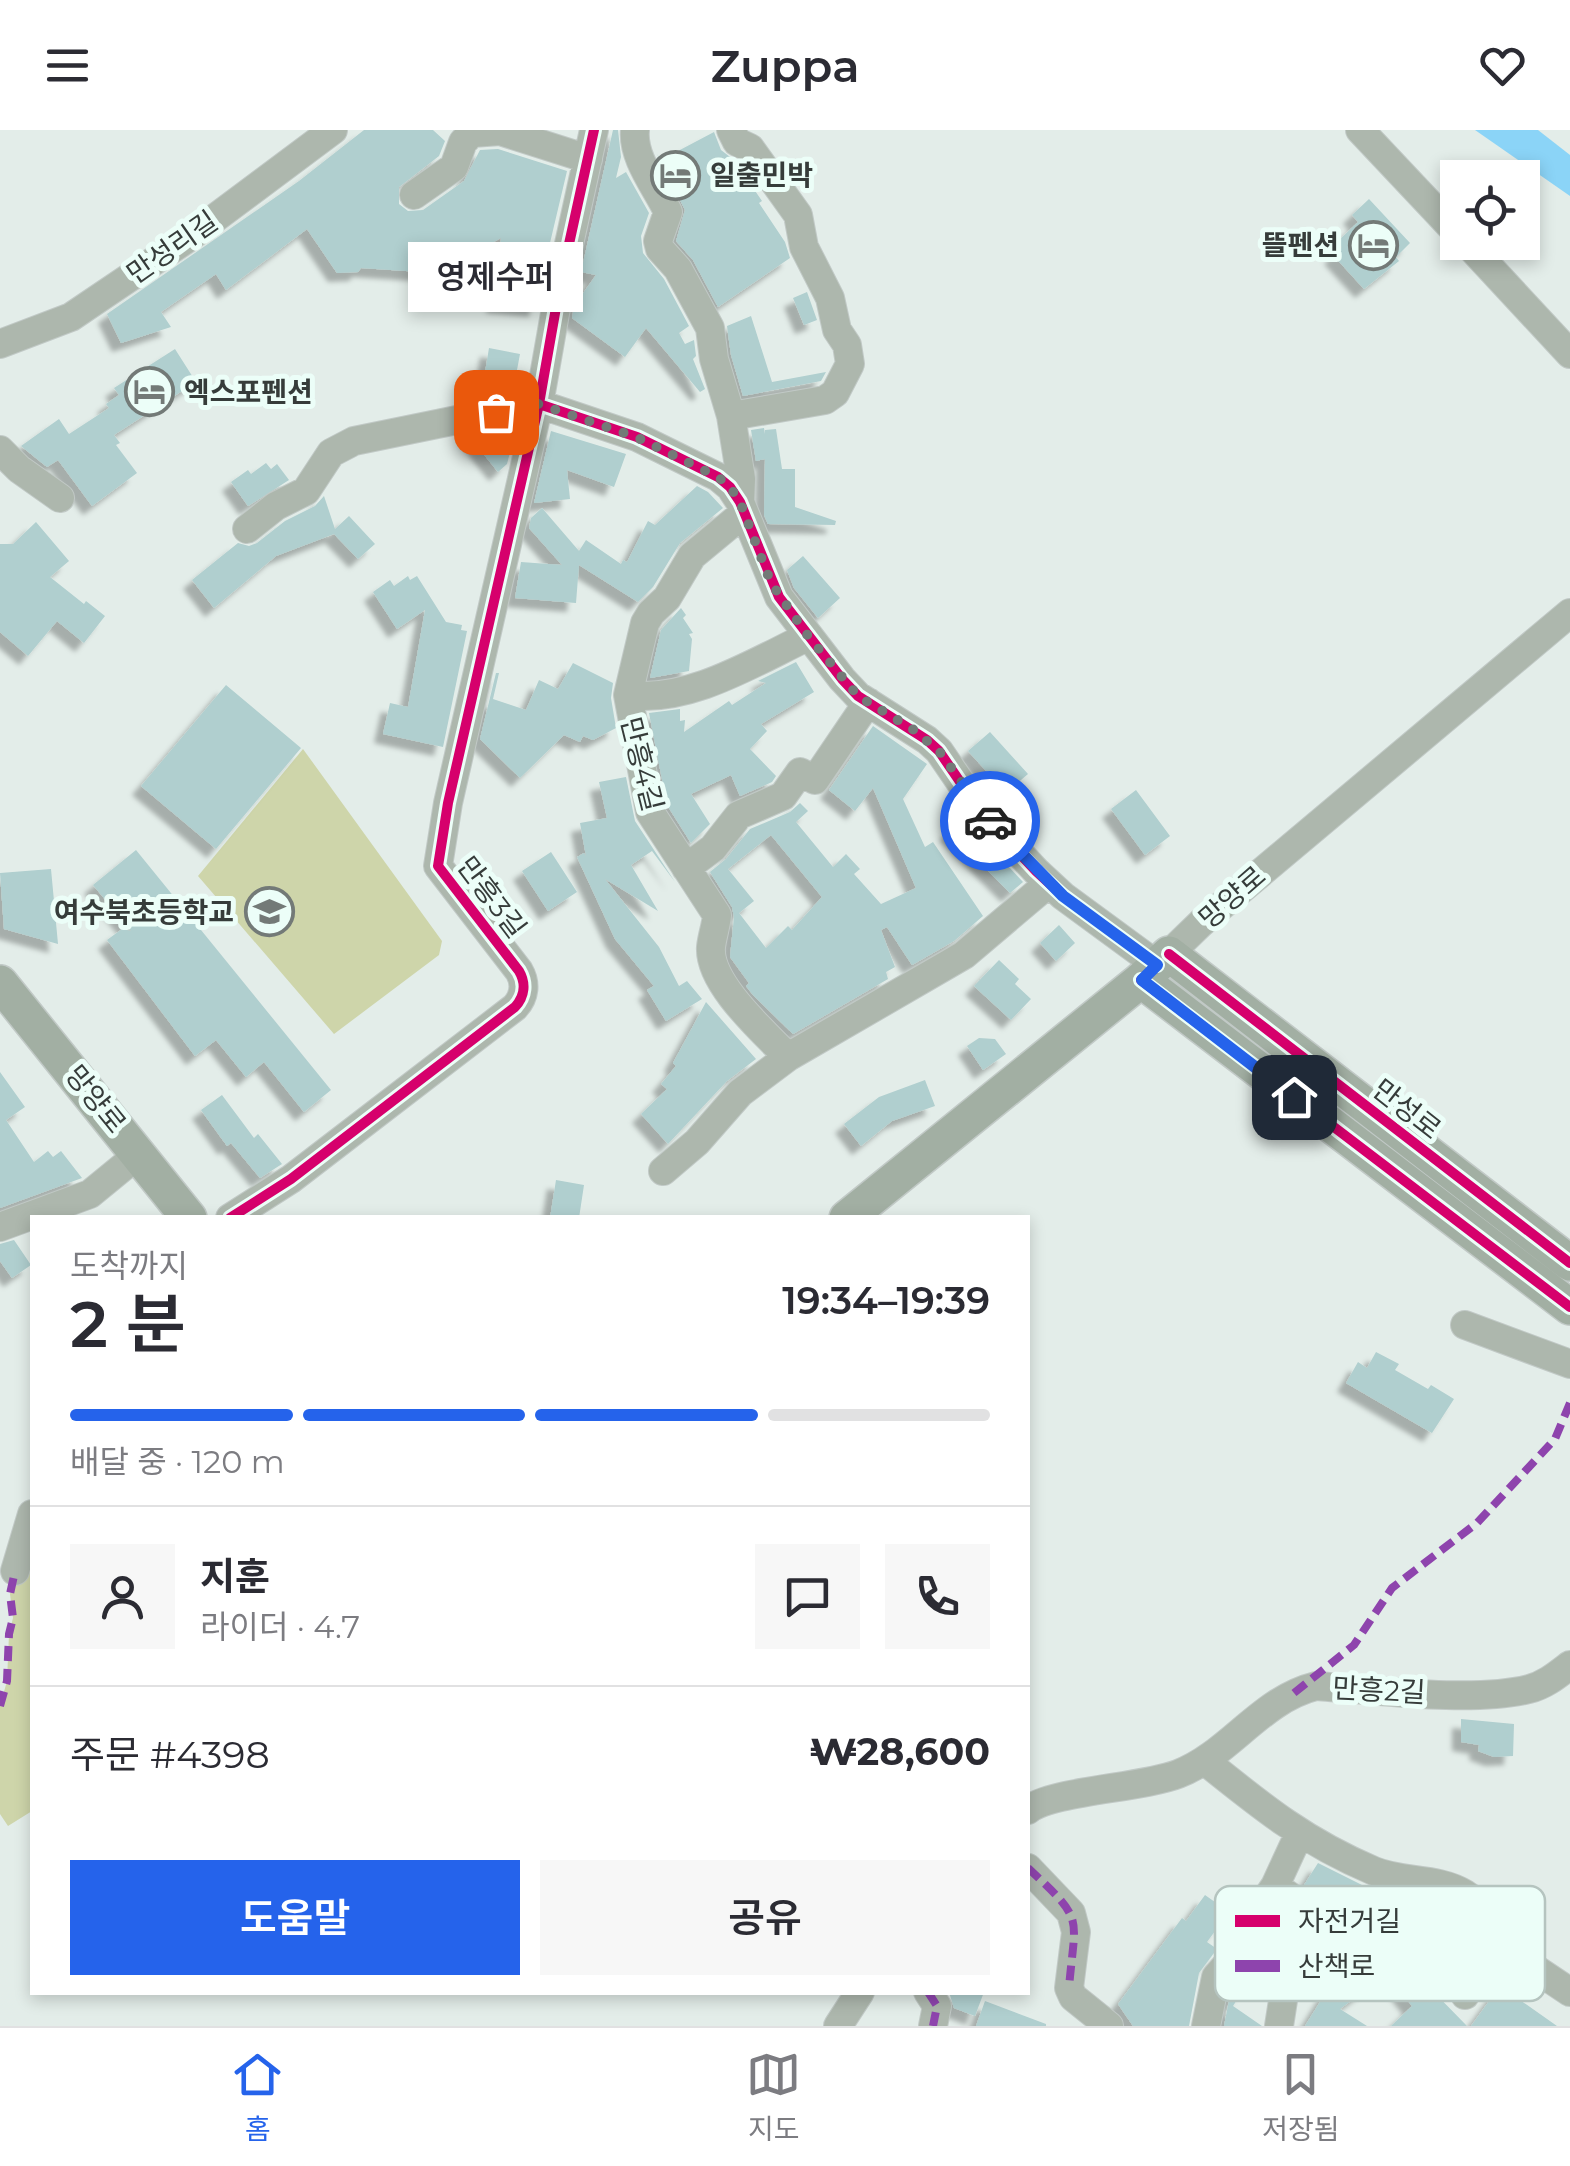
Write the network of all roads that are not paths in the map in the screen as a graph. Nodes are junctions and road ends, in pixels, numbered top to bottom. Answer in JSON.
{"nodes":[{"id":1,"x":333,"y":130,"type":"edge"},
{"id":2,"x":594,"y":130,"type":"edge"},
{"id":3,"x":634,"y":130,"type":"edge"},
{"id":4,"x":732,"y":130,"type":"edge"},
{"id":5,"x":1360,"y":130,"type":"edge"},
{"id":6,"x":588,"y":160,"type":"junction"},
{"id":7,"x":414,"y":195,"type":"dead end"},
{"id":8,"x":1440,"y":215,"type":"edge"},
{"id":9,"x":1483,"y":260,"type":"edge"},
{"id":10,"x":0,"y":344,"type":"edge"},
{"id":11,"x":1570,"y":354,"type":"edge"},
{"id":12,"x":537,"y":411,"type":"junction"},
{"id":13,"x":731,"y":416,"type":"junction"},
{"id":14,"x":0,"y":450,"type":"edge"},
{"id":15,"x":60,"y":498,"type":"dead end"},
{"id":16,"x":742,"y":508,"type":"junction"},
{"id":17,"x":247,"y":529,"type":"dead end"},
{"id":18,"x":1570,"y":612,"type":"edge"},
{"id":19,"x":808,"y":636,"type":"junction"},
{"id":20,"x":628,"y":694,"type":"junction"},
{"id":21,"x":868,"y":702,"type":"junction"},
{"id":22,"x":686,"y":868,"type":"junction"},
{"id":23,"x":1049,"y":883,"type":"junction"},
{"id":24,"x":1156,"y":966,"type":"junction"},
{"id":25,"x":0,"y":983,"type":"edge"},
{"id":26,"x":788,"y":1057,"type":"junction"},
{"id":27,"x":140,"y":1153,"type":"junction"},
{"id":28,"x":663,"y":1171,"type":"dead end"},
{"id":29,"x":34,"y":1215,"type":"edge"},
{"id":30,"x":187,"y":1215,"type":"edge"},
{"id":31,"x":235,"y":1215,"type":"edge"},
{"id":32,"x":851,"y":1215,"type":"edge"},
{"id":33,"x":30,"y":1217,"type":"edge"},
{"id":34,"x":0,"y":1228,"type":"edge"},
{"id":35,"x":1570,"y":1263,"type":"edge"},
{"id":36,"x":1570,"y":1307,"type":"edge"},
{"id":37,"x":1465,"y":1325,"type":"dead end"},
{"id":38,"x":1570,"y":1364,"type":"edge"},
{"id":39,"x":30,"y":1521,"type":"edge"},
{"id":40,"x":15,"y":1571,"type":"dead end"},
{"id":41,"x":1570,"y":1665,"type":"edge"},
{"id":42,"x":1204,"y":1760,"type":"junction"},
{"id":43,"x":1030,"y":1809,"type":"edge"},
{"id":44,"x":1299,"y":1834,"type":"junction"},
{"id":45,"x":1030,"y":1870,"type":"edge"},
{"id":46,"x":1275,"y":1886,"type":"edge"},
{"id":47,"x":1442,"y":1886,"type":"edge"},
{"id":48,"x":1545,"y":1976,"type":"edge"},
{"id":49,"x":1215,"y":1982,"type":"edge"},
{"id":50,"x":1570,"y":1992,"type":"edge"},
{"id":51,"x":858,"y":1995,"type":"edge"},
{"id":52,"x":930,"y":1995,"type":"edge"},
{"id":53,"x":1283,"y":2001,"type":"edge"},
{"id":54,"x":838,"y":2026,"type":"edge"},
{"id":55,"x":933,"y":2026,"type":"edge"},
{"id":56,"x":1109,"y":2026,"type":"edge"},
{"id":57,"x":1206,"y":2026,"type":"edge"},
{"id":58,"x":1279,"y":2026,"type":"edge"}],
"edges":[{"from":1,"to":10,"type":"street","name":"만성리길"},
{"from":2,"to":6,"type":"street","name":"만흥3길"},
{"from":3,"to":13,"type":"street"},
{"from":4,"to":13,"type":"street"},
{"from":5,"to":8,"type":"street"},
{"from":6,"to":7,"type":"street"},
{"from":6,"to":12,"type":"street","name":"만흥3길"},
{"from":9,"to":11,"type":"street"},
{"from":12,"to":16,"type":"street"},
{"from":12,"to":17,"type":"street"},
{"from":12,"to":31,"type":"street","name":"만흥3길"},
{"from":13,"to":16,"type":"street"},
{"from":14,"to":15,"type":"street"},
{"from":16,"to":19,"type":"street"},
{"from":16,"to":20,"type":"street","name":"만흥4길"},
{"from":18,"to":24,"type":"street","name":"망양로"},
{"from":19,"to":20,"type":"street"},
{"from":19,"to":21,"type":"street"},
{"from":20,"to":22,"type":"street","name":"만흥4길"},
{"from":21,"to":22,"type":"street"},
{"from":21,"to":23,"type":"street"},
{"from":22,"to":26,"type":"street","name":"만흥4길"},
{"from":23,"to":24,"type":"street"},
{"from":23,"to":26,"type":"street"},
{"from":24,"to":32,"type":"main road","name":"망양로"},
{"from":24,"to":35,"type":"main road","name":"만성로"},
{"from":24,"to":36,"type":"main road","name":"만성로"},
{"from":25,"to":27,"type":"main road","name":"망양로"},
{"from":26,"to":28,"type":"street"},
{"from":27,"to":29,"type":"street"},
{"from":27,"to":30,"type":"main road","name":"망양로"},
{"from":33,"to":34,"type":"street"},
{"from":37,"to":38,"type":"street"},
{"from":39,"to":40,"type":"street"},
{"from":41,"to":42,"type":"street","name":"만흥2길"},
{"from":42,"to":43,"type":"street","name":"만흥2길"},
{"from":42,"to":44,"type":"street"},
{"from":44,"to":46,"type":"street"},
{"from":44,"to":47,"type":"street"},
{"from":45,"to":56,"type":"street"},
{"from":48,"to":50,"type":"street"},
{"from":49,"to":57,"type":"street"},
{"from":51,"to":54,"type":"street"},
{"from":52,"to":55,"type":"street"},
{"from":53,"to":58,"type":"street"}]}
